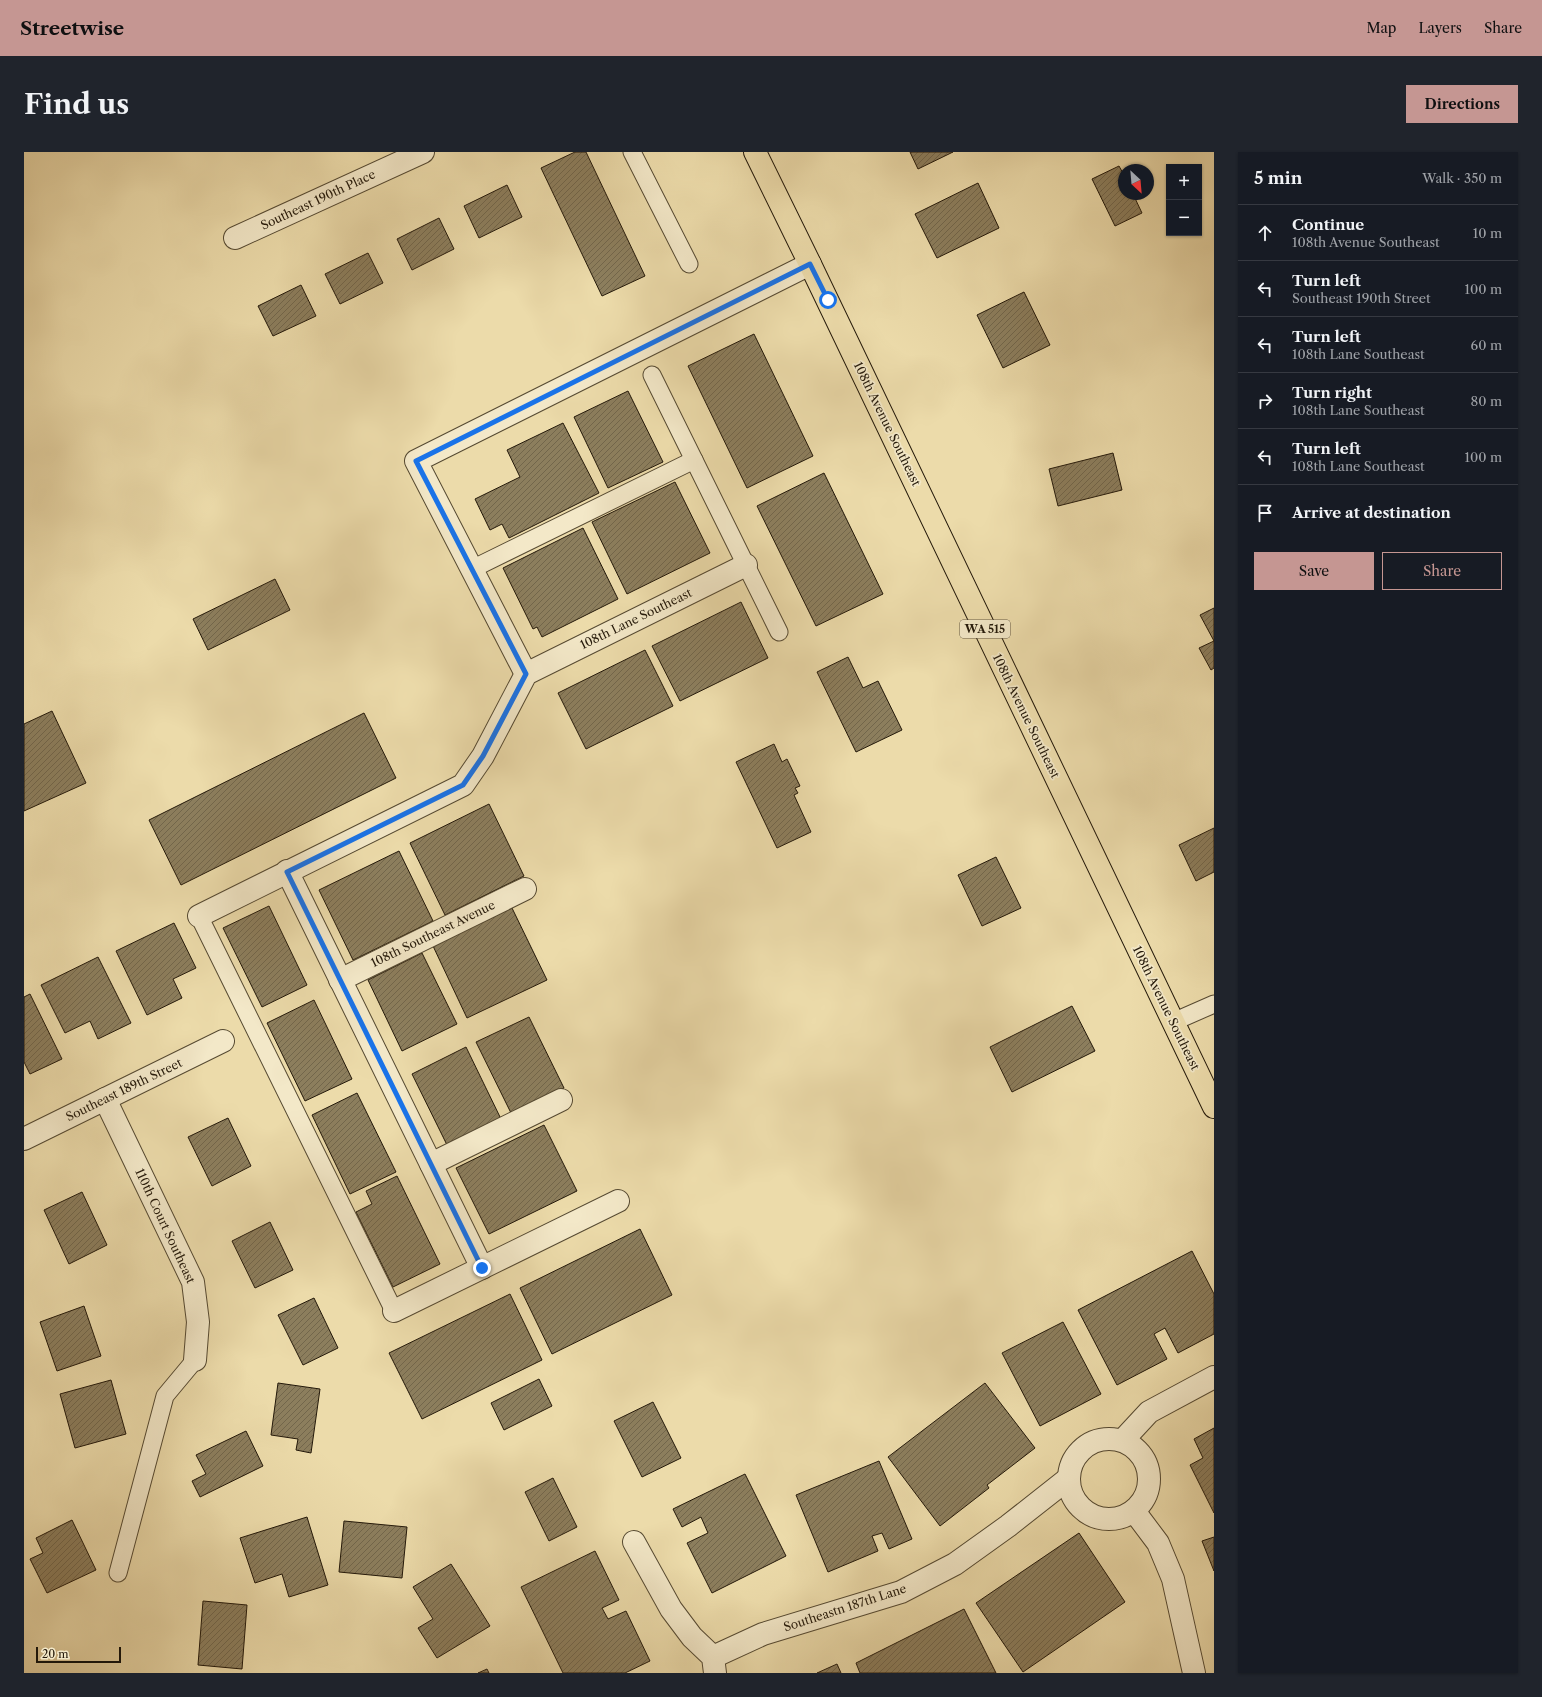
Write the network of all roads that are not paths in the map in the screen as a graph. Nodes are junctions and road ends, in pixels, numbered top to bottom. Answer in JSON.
{"nodes":[{"id":1,"x":423,"y":152,"type":"edge"},
{"id":2,"x":632,"y":152,"type":"edge"},
{"id":3,"x":755,"y":152,"type":"edge"},
{"id":4,"x":235,"y":238,"type":"dead end"},
{"id":5,"x":689,"y":264,"type":"dead end"},
{"id":6,"x":810,"y":264,"type":"junction"},
{"id":7,"x":652,"y":375,"type":"dead end"},
{"id":8,"x":694,"y":460,"type":"junction"},
{"id":9,"x":746,"y":565,"type":"junction"},
{"id":10,"x":472,"y":569,"type":"junction"},
{"id":11,"x":779,"y":632,"type":"dead end"},
{"id":12,"x":526,"y":674,"type":"junction"},
{"id":13,"x":287,"y":872,"type":"junction"},
{"id":14,"x":525,"y":888,"type":"dead end"},
{"id":15,"x":199,"y":916,"type":"joint"},
{"id":16,"x":340,"y":980,"type":"junction"},
{"id":17,"x":1214,"y":1004,"type":"edge"},
{"id":18,"x":1173,"y":1022,"type":"junction"},
{"id":19,"x":223,"y":1041,"type":"dead end"},
{"id":20,"x":105,"y":1099,"type":"junction"},
{"id":21,"x":560,"y":1100,"type":"dead end"},
{"id":22,"x":1214,"y":1107,"type":"edge"},
{"id":23,"x":24,"y":1139,"type":"edge"},
{"id":24,"x":431,"y":1164,"type":"junction"},
{"id":25,"x":618,"y":1201,"type":"dead end"},
{"id":26,"x":482,"y":1268,"type":"junction"},
{"id":27,"x":394,"y":1311,"type":"joint"},
{"id":28,"x":195,"y":1360,"type":"joint"},
{"id":29,"x":1214,"y":1377,"type":"edge"},
{"id":30,"x":1123,"y":1440,"type":"junction"},
{"id":31,"x":1069,"y":1478,"type":"junction"},
{"id":32,"x":1134,"y":1511,"type":"junction"},
{"id":33,"x":634,"y":1542,"type":"dead end"},
{"id":34,"x":118,"y":1573,"type":"dead end"},
{"id":35,"x":714,"y":1665,"type":"edge"},
{"id":36,"x":1194,"y":1673,"type":"edge"}],
"edges":[{"from":1,"to":4,"type":"street","name":"Southeast 190th Place"},
{"from":2,"to":5,"type":"lane"},
{"from":3,"to":6,"type":"main road","name":"108th Avenue Southeast","number":"WA 515"},
{"from":6,"to":10,"type":"street"},
{"from":6,"to":18,"type":"main road","name":"108th Avenue Southeast","number":"WA 515"},
{"from":7,"to":8,"type":"lane"},
{"from":8,"to":9,"type":"lane"},
{"from":8,"to":10,"type":"lane"},
{"from":9,"to":11,"type":"lane"},
{"from":9,"to":12,"type":"street","name":"108th Lane Southeast"},
{"from":10,"to":12,"type":"street"},
{"from":12,"to":13,"type":"street"},
{"from":13,"to":15,"type":"street"},
{"from":13,"to":16,"type":"street"},
{"from":14,"to":16,"type":"street","name":"108th Southeast Avenue"},
{"from":15,"to":27,"type":"lane"},
{"from":16,"to":24,"type":"street"},
{"from":17,"to":18,"type":"lane"},
{"from":18,"to":22,"type":"main road","name":"108th Avenue Southeast","number":"WA 515"},
{"from":19,"to":20,"type":"street","name":"Southeast 189th Street"},
{"from":20,"to":23,"type":"street","name":"Southeast 189th Street"},
{"from":20,"to":28,"type":"street","name":"110th Court Southeast"},
{"from":21,"to":24,"type":"street"},
{"from":24,"to":26,"type":"street"},
{"from":25,"to":26,"type":"street"},
{"from":26,"to":27,"type":"street"},
{"from":28,"to":34,"type":"lane"},
{"from":29,"to":30,"type":"street"},
{"from":30,"to":31,"type":"street"},
{"from":30,"to":32,"type":"street"},
{"from":31,"to":32,"type":"street"},
{"from":31,"to":35,"type":"street","name":"Southeastn 187th Lane"},
{"from":32,"to":36,"type":"street"},
{"from":33,"to":35,"type":"street"}]}
